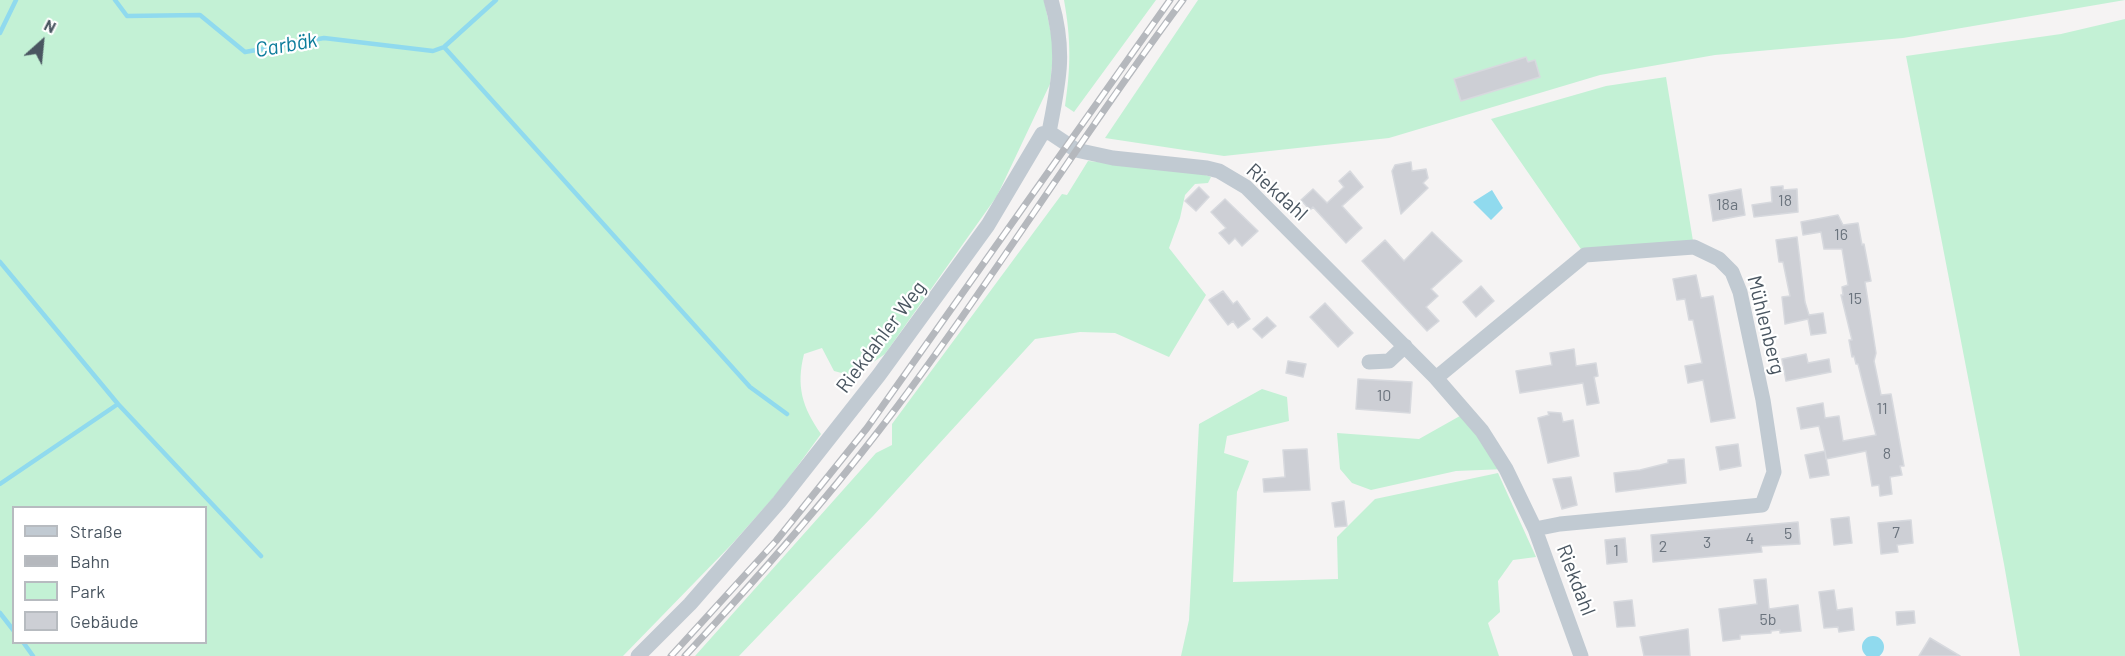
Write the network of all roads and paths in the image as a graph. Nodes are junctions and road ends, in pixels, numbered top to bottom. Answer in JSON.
{"nodes":[{"id":1,"x":1052,"y":0,"type":"edge"},
{"id":2,"x":1049,"y":132,"type":"junction"},
{"id":3,"x":1405,"y":346,"type":"junction"},
{"id":4,"x":1369,"y":362,"type":"dead end"},
{"id":5,"x":1436,"y":378,"type":"junction"},
{"id":6,"x":1535,"y":529,"type":"junction"},
{"id":7,"x":638,"y":656,"type":"edge"},
{"id":8,"x":1581,"y":656,"type":"edge"}],
"edges":[{"from":1,"to":2,"type":"street"},
{"from":2,"to":3,"type":"street","name":"Riekdahl"},
{"from":2,"to":7,"type":"street","name":"Riekdahler Weg"},
{"from":3,"to":4,"type":"street"},
{"from":3,"to":5,"type":"street","name":"Riekdahl"},
{"from":5,"to":6,"type":"street","name":"Riekdahl"},
{"from":5,"to":6,"type":"street","name":"Mühlenberg"},
{"from":6,"to":8,"type":"street","name":"Riekdahl"}]}
